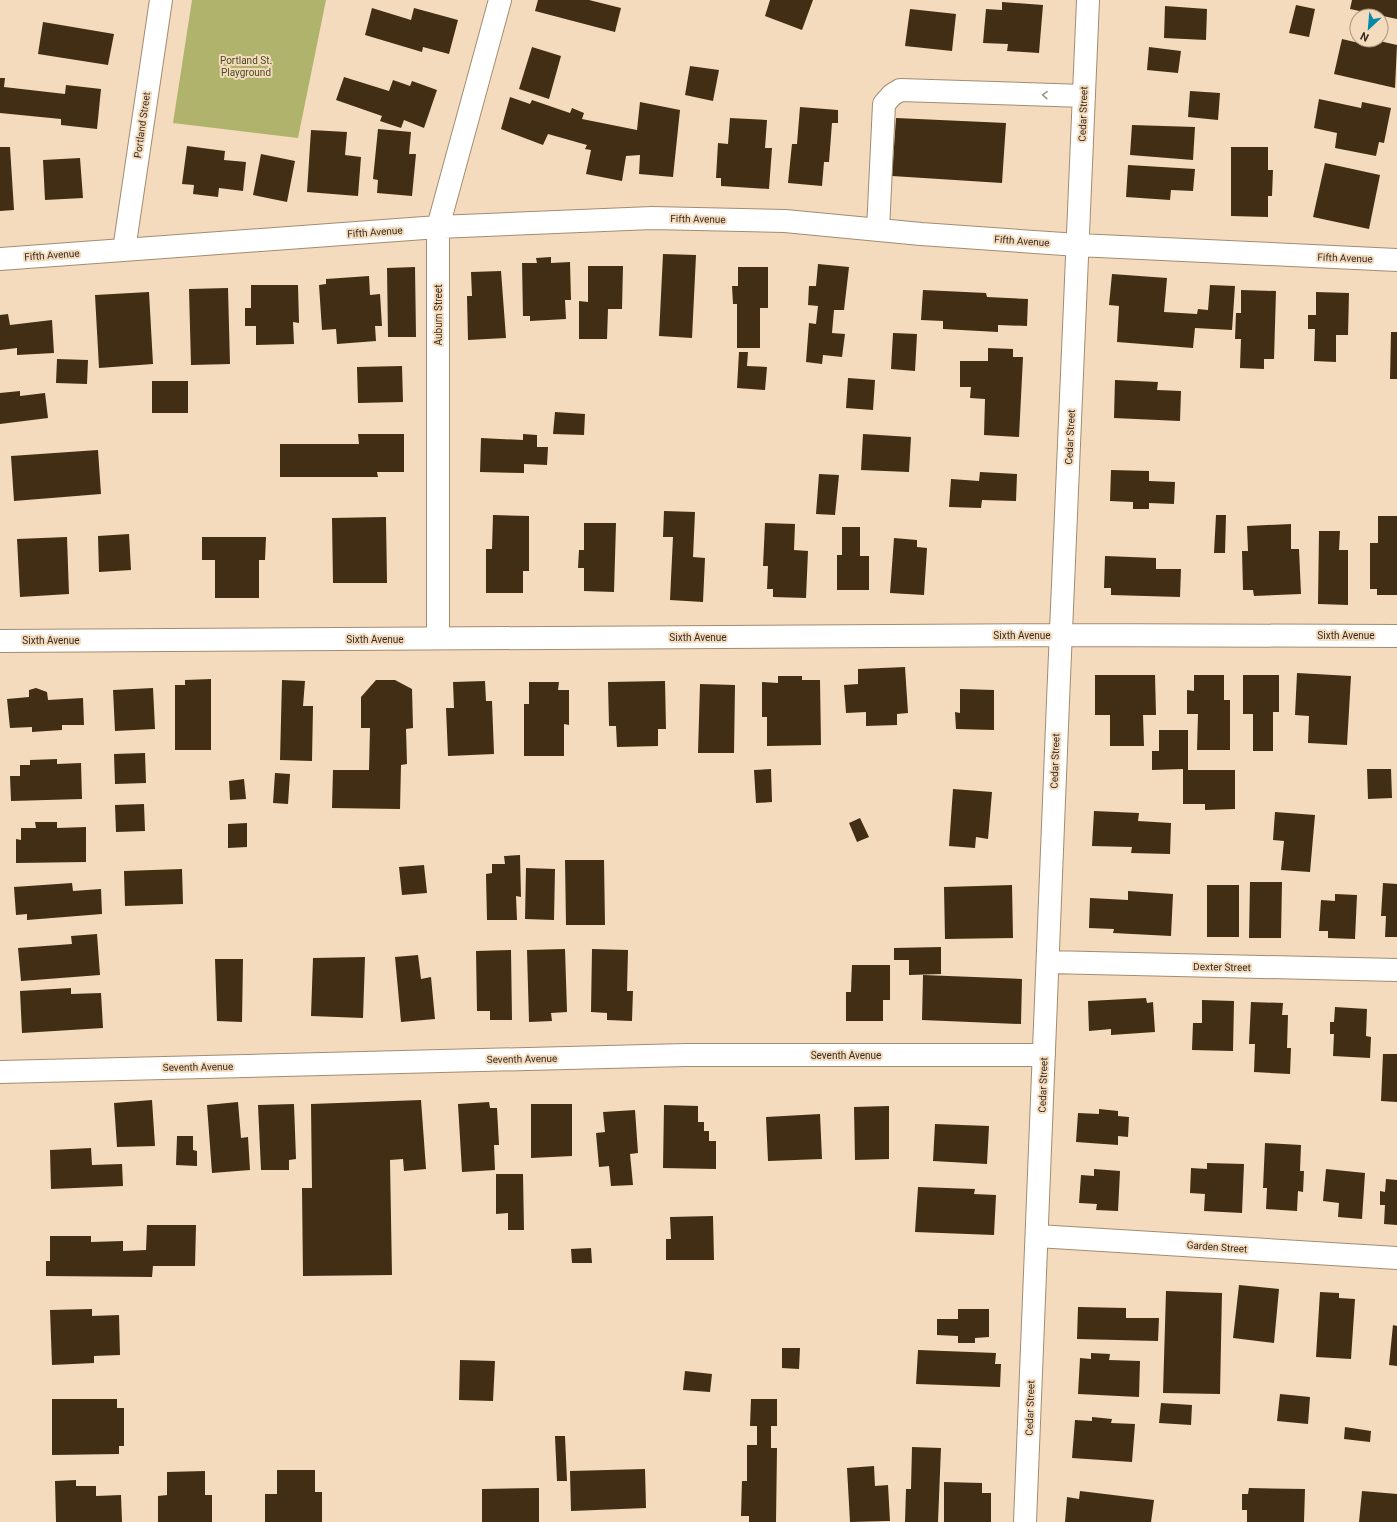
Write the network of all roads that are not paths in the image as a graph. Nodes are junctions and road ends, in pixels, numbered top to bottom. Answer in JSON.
{"nodes":[{"id":1,"x":161,"y":0,"type":"edge"},
{"id":2,"x":500,"y":0,"type":"edge"},
{"id":3,"x":1088,"y":0,"type":"edge"},
{"id":4,"x":1084,"y":96,"type":"junction"},
{"id":5,"x":438,"y":227,"type":"junction"},
{"id":6,"x":878,"y":230,"type":"junction"},
{"id":7,"x":1078,"y":245,"type":"junction"},
{"id":8,"x":124,"y":250,"type":"junction"},
{"id":9,"x":0,"y":259,"type":"edge"},
{"id":10,"x":1397,"y":260,"type":"edge"},
{"id":11,"x":1061,"y":635,"type":"junction"},
{"id":12,"x":1397,"y":636,"type":"edge"},
{"id":13,"x":438,"y":638,"type":"junction"},
{"id":14,"x":0,"y":641,"type":"edge"},
{"id":15,"x":1048,"y":962,"type":"junction"},
{"id":16,"x":1397,"y":970,"type":"edge"},
{"id":17,"x":1044,"y":1055,"type":"junction"},
{"id":18,"x":0,"y":1072,"type":"edge"},
{"id":19,"x":1037,"y":1236,"type":"junction"},
{"id":20,"x":1397,"y":1258,"type":"edge"},
{"id":21,"x":1026,"y":1522,"type":"edge"}],
"edges":[{"from":1,"to":8,"type":"street","name":"Portland Street"},
{"from":2,"to":5,"type":"street","name":"Auburn Street"},
{"from":3,"to":4,"type":"street","name":"Cedar Street"},
{"from":4,"to":6,"type":"street","one_way":true},
{"from":4,"to":7,"type":"street","name":"Cedar Street"},
{"from":5,"to":6,"type":"street","name":"Fifth Avenue"},
{"from":5,"to":8,"type":"street","name":"Fifth Avenue"},
{"from":5,"to":13,"type":"street","name":"Auburn Street"},
{"from":6,"to":7,"type":"street","name":"Fifth Avenue"},
{"from":7,"to":10,"type":"street","name":"Fifth Avenue"},
{"from":7,"to":11,"type":"street","name":"Cedar Street"},
{"from":8,"to":9,"type":"street","name":"Fifth Avenue"},
{"from":11,"to":12,"type":"street","name":"Sixth Avenue"},
{"from":11,"to":13,"type":"street","name":"Sixth Avenue"},
{"from":11,"to":15,"type":"street","name":"Cedar Street"},
{"from":13,"to":14,"type":"street","name":"Sixth Avenue"},
{"from":15,"to":16,"type":"street","name":"Dexter Street"},
{"from":15,"to":17,"type":"street","name":"Cedar Street"},
{"from":17,"to":18,"type":"street","name":"Seventh Avenue"},
{"from":17,"to":19,"type":"street","name":"Cedar Street"},
{"from":19,"to":20,"type":"street","name":"Garden Street"},
{"from":19,"to":21,"type":"street","name":"Cedar Street"}]}
